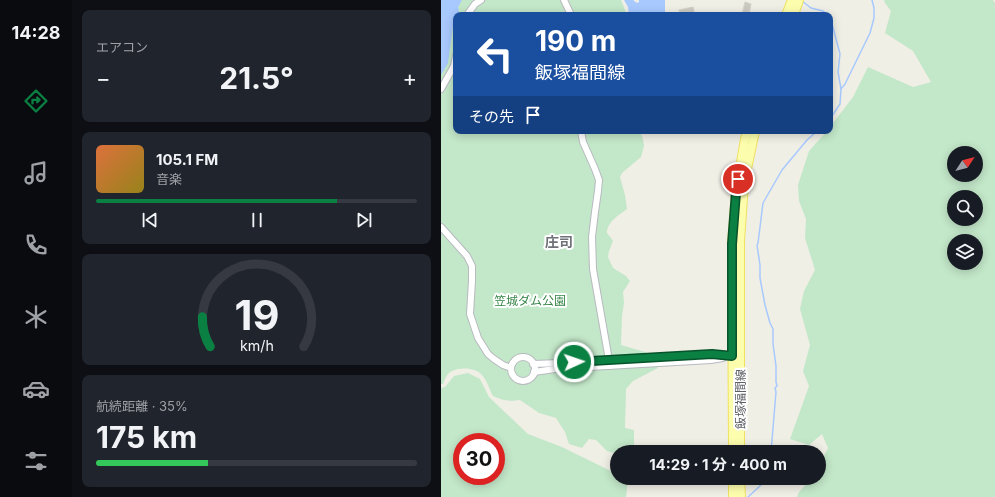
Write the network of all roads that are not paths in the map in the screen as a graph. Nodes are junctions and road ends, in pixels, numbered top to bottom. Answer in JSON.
{"nodes":[{"id":1,"x":481,"y":0,"type":"edge"},
{"id":2,"x":564,"y":0,"type":"edge"},
{"id":3,"x":799,"y":0,"type":"edge"},
{"id":4,"x":793,"y":8,"type":"edge"},
{"id":5,"x":469,"y":12,"type":"edge"},
{"id":6,"x":570,"y":12,"type":"edge"},
{"id":7,"x":453,"y":68,"type":"edge"},
{"id":8,"x":441,"y":89,"type":"edge"},
{"id":9,"x":582,"y":134,"type":"edge"},
{"id":10,"x":746,"y":134,"type":"edge"},
{"id":11,"x":754,"y":134,"type":"edge"},
{"id":12,"x":441,"y":227,"type":"edge"},
{"id":13,"x":736,"y":356,"type":"junction"},
{"id":14,"x":610,"y":363,"type":"junction"},
{"id":15,"x":533,"y":364,"type":"junction"},
{"id":16,"x":511,"y":368,"type":"junction"},
{"id":17,"x":534,"y":372,"type":"junction"},
{"id":18,"x":733,"y":445,"type":"edge"},
{"id":19,"x":740,"y":445,"type":"edge"},
{"id":20,"x":733,"y":485,"type":"edge"},
{"id":21,"x":740,"y":485,"type":"edge"},
{"id":22,"x":733,"y":497,"type":"edge"},
{"id":23,"x":741,"y":497,"type":"edge"}],
"edges":[{"from":1,"to":5,"type":"street"},
{"from":2,"to":6,"type":"street"},
{"from":3,"to":4,"type":"main road"},
{"from":7,"to":8,"type":"street"},
{"from":9,"to":14,"type":"street"},
{"from":10,"to":13,"type":"main road","name":"飯塚福間線"},
{"from":11,"to":13,"type":"main road","name":"飯塚福間線"},
{"from":12,"to":16,"type":"street"},
{"from":13,"to":14,"type":"street"},
{"from":13,"to":18,"type":"main road","name":"飯塚福間線"},
{"from":13,"to":19,"type":"main road","name":"飯塚福間線"},
{"from":14,"to":15,"type":"street"},
{"from":14,"to":17,"type":"street"},
{"from":15,"to":16,"type":"street"},
{"from":15,"to":17,"type":"street"},
{"from":16,"to":17,"type":"street"},
{"from":20,"to":22,"type":"main road"},
{"from":21,"to":23,"type":"main road"}]}
